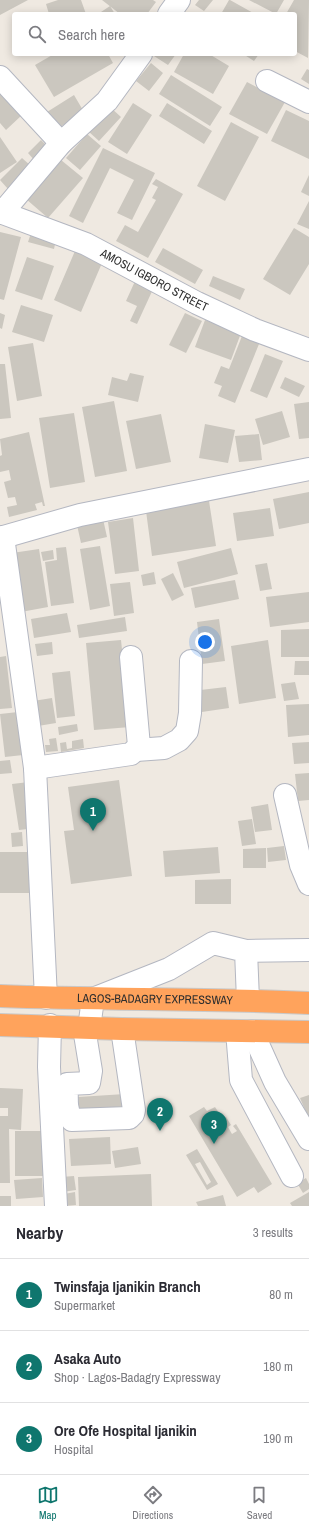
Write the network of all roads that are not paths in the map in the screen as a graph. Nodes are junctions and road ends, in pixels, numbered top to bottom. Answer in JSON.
{"nodes":[{"id":1,"x":179,"y":0,"type":"edge"},
{"id":2,"x":170,"y":12,"type":"edge"},
{"id":3,"x":140,"y":56,"type":"edge"},
{"id":4,"x":0,"y":77,"type":"edge"},
{"id":5,"x":267,"y":81,"type":"dead end"},
{"id":6,"x":309,"y":102,"type":"edge"},
{"id":7,"x":61,"y":143,"type":"junction"},
{"id":8,"x":1,"y":212,"type":"edge"},
{"id":9,"x":309,"y":350,"type":"edge"},
{"id":10,"x":309,"y":469,"type":"edge"},
{"id":11,"x":2,"y":538,"type":"edge"},
{"id":12,"x":131,"y":658,"type":"dead end"},
{"id":13,"x":191,"y":662,"type":"dead end"},
{"id":14,"x":136,"y":750,"type":"junction"},
{"id":15,"x":35,"y":768,"type":"junction"},
{"id":16,"x":285,"y":795,"type":"dead end"},
{"id":17,"x":309,"y":884,"type":"edge"},
{"id":18,"x":309,"y":950,"type":"edge"},
{"id":19,"x":246,"y":951,"type":"junction"},
{"id":20,"x":0,"y":996,"type":"edge"},
{"id":21,"x":46,"y":998,"type":"junction"},
{"id":22,"x":93,"y":999,"type":"junction"},
{"id":23,"x":248,"y":1000,"type":"junction"},
{"id":24,"x":309,"y":1003,"type":"edge"},
{"id":25,"x":0,"y":1025,"type":"edge"},
{"id":26,"x":50,"y":1026,"type":"junction"},
{"id":27,"x":86,"y":1028,"type":"junction"},
{"id":28,"x":122,"y":1029,"type":"junction"},
{"id":29,"x":245,"y":1031,"type":"junction"},
{"id":30,"x":309,"y":1032,"type":"edge"},
{"id":31,"x":309,"y":1139,"type":"edge"},
{"id":32,"x":292,"y":1176,"type":"dead end"},
{"id":33,"x":56,"y":1206,"type":"edge"}],
"edges":[{"from":1,"to":2,"type":"street"},
{"from":3,"to":7,"type":"street"},
{"from":4,"to":7,"type":"street"},
{"from":5,"to":6,"type":"street"},
{"from":7,"to":8,"type":"street"},
{"from":8,"to":9,"type":"street","name":"AMOSU IGBORO STREET"},
{"from":10,"to":11,"type":"street"},
{"from":11,"to":15,"type":"street"},
{"from":12,"to":14,"type":"street"},
{"from":13,"to":14,"type":"street"},
{"from":14,"to":15,"type":"street"},
{"from":15,"to":21,"type":"street"},
{"from":16,"to":17,"type":"street"},
{"from":18,"to":19,"type":"street"},
{"from":19,"to":22,"type":"street"},
{"from":19,"to":23,"type":"street"},
{"from":20,"to":21,"type":"highway","name":"LAGOS-BADAGRY EXPRESSWAY"},
{"from":21,"to":22,"type":"highway","name":"LAGOS-BADAGRY EXPRESSWAY"},
{"from":22,"to":23,"type":"highway","name":"LAGOS-BADAGRY EXPRESSWAY"},
{"from":22,"to":27,"type":"street"},
{"from":23,"to":24,"type":"highway","name":"LAGOS-BADAGRY EXPRESSWAY"},
{"from":25,"to":26,"type":"highway"},
{"from":26,"to":27,"type":"highway"},
{"from":26,"to":33,"type":"street"},
{"from":27,"to":28,"type":"highway"},
{"from":27,"to":28,"type":"street"},
{"from":28,"to":29,"type":"highway"},
{"from":29,"to":30,"type":"highway"},
{"from":29,"to":31,"type":"street"},
{"from":29,"to":32,"type":"street"}]}
